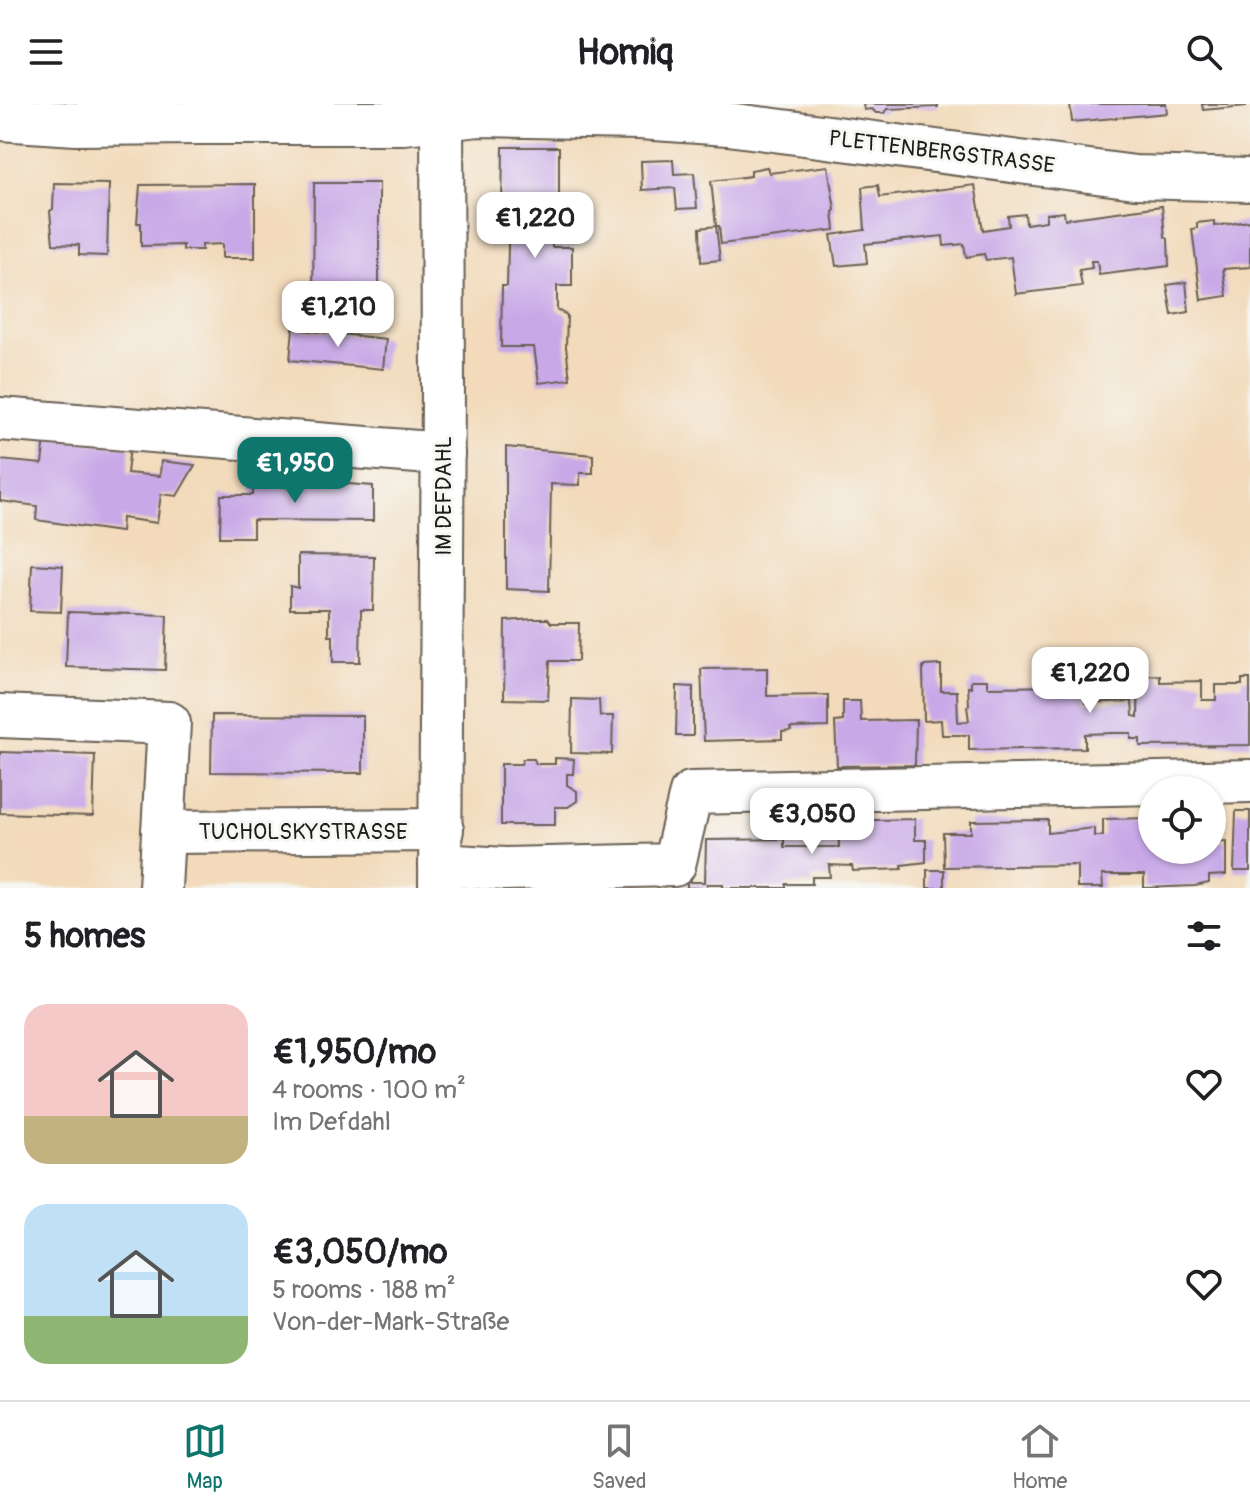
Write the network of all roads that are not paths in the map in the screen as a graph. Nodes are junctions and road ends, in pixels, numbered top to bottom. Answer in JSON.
{"nodes":[{"id":1,"x":442,"y":111,"type":"edge"},
{"id":2,"x":203,"y":114,"type":"edge"},
{"id":3,"x":0,"y":119,"type":"edge"},
{"id":4,"x":1250,"y":180,"type":"edge"},
{"id":5,"x":0,"y":419,"type":"edge"},
{"id":6,"x":443,"y":454,"type":"junction"},
{"id":7,"x":0,"y":716,"type":"edge"},
{"id":8,"x":1250,"y":781,"type":"edge"},
{"id":9,"x":163,"y":832,"type":"junction"},
{"id":10,"x":441,"y":861,"type":"edge"},
{"id":11,"x":160,"y":888,"type":"edge"}],
"edges":[{"from":1,"to":2,"type":"street","name":"PLETTENBERGSTRASSE"},
{"from":1,"to":4,"type":"street","name":"PLETTENBERGSTRASSE"},
{"from":1,"to":6,"type":"street","name":"IM DEFDAHL"},
{"from":2,"to":3,"type":"street","name":"PLETTENBERGSTRASSE"},
{"from":5,"to":6,"type":"street"},
{"from":6,"to":10,"type":"street","name":"IM DEFDAHL"},
{"from":7,"to":9,"type":"street"},
{"from":8,"to":10,"type":"street","name":"TUCHOLSKYSTRASSE"},
{"from":9,"to":10,"type":"street","name":"TUCHOLSKYSTRASSE"},
{"from":9,"to":11,"type":"street"}]}
